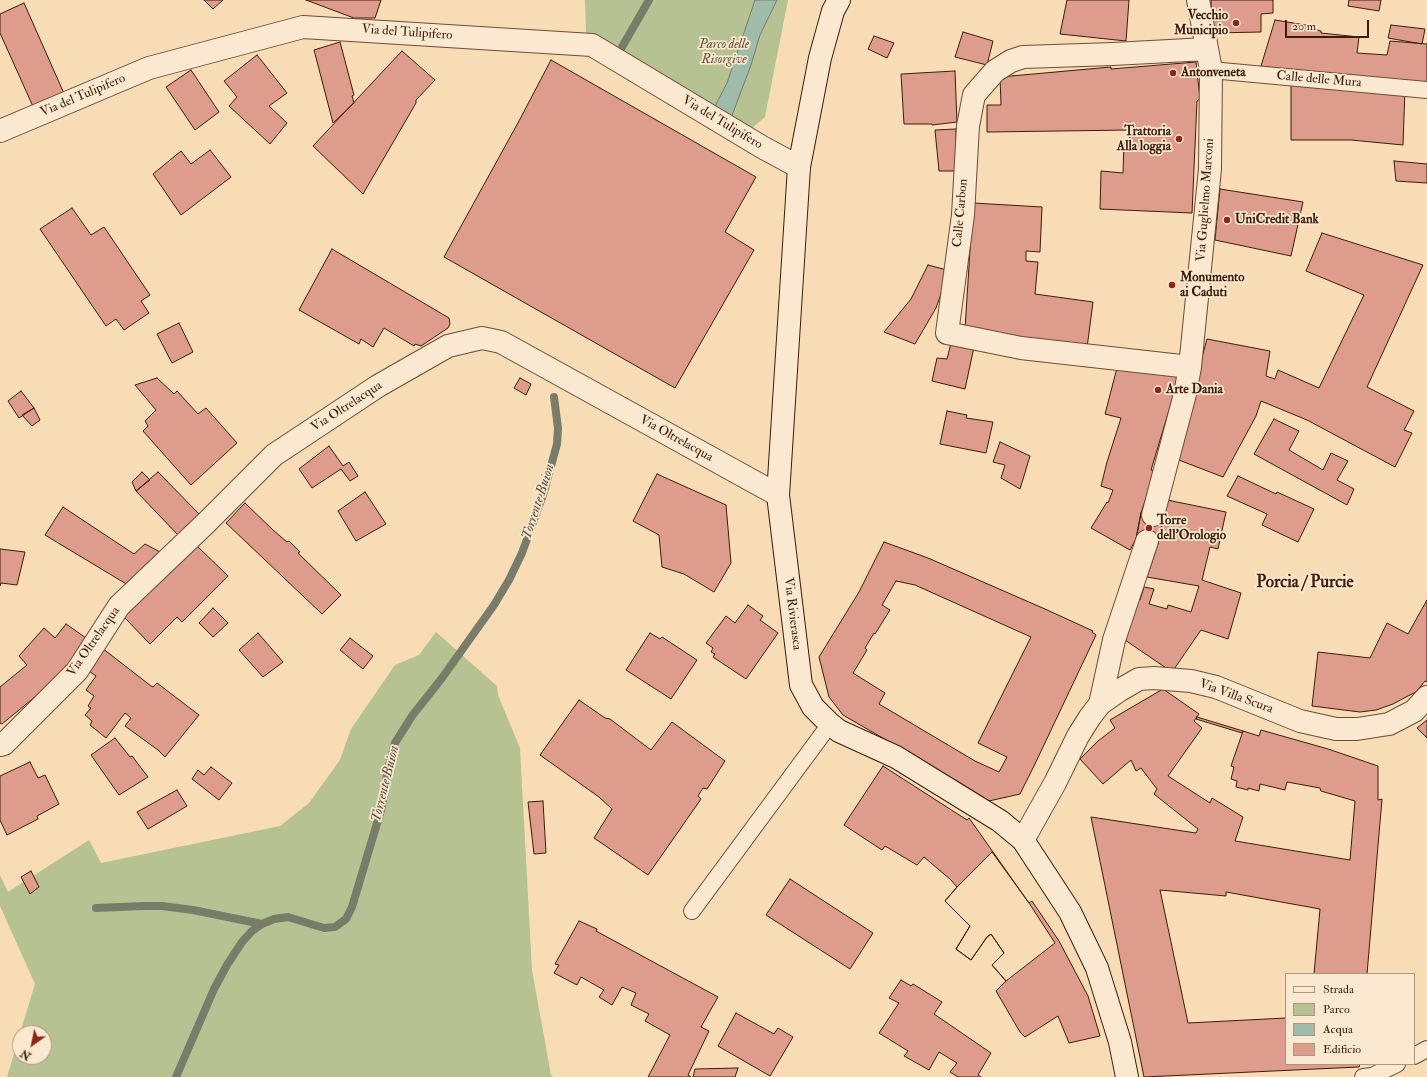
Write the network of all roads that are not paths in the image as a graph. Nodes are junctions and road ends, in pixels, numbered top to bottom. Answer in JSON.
{"nodes":[{"id":1,"x":839,"y":0,"type":"edge"},
{"id":2,"x":1198,"y":0,"type":"edge"},
{"id":3,"x":1207,"y":49,"type":"junction"},
{"id":4,"x":1211,"y":70,"type":"junction"},
{"id":5,"x":1427,"y":90,"type":"edge"},
{"id":6,"x":0,"y":131,"type":"edge"},
{"id":7,"x":799,"y":167,"type":"junction"},
{"id":8,"x":1190,"y":367,"type":"junction"},
{"id":9,"x":778,"y":495,"type":"junction"},
{"id":10,"x":1153,"y":515,"type":"dead end"},
{"id":11,"x":1146,"y":541,"type":"dead end"},
{"id":12,"x":1427,"y":697,"type":"edge"},
{"id":13,"x":1100,"y":704,"type":"junction"},
{"id":14,"x":830,"y":724,"type":"junction"},
{"id":15,"x":0,"y":745,"type":"edge"},
{"id":16,"x":1023,"y":840,"type":"junction"},
{"id":17,"x":692,"y":911,"type":"dead end"},
{"id":18,"x":1427,"y":1049,"type":"edge"},
{"id":19,"x":1415,"y":1055,"type":"edge"},
{"id":20,"x":1395,"y":1065,"type":"edge"},
{"id":21,"x":1127,"y":1077,"type":"edge"},
{"id":22,"x":1363,"y":1077,"type":"edge"}],
"edges":[{"from":1,"to":7,"type":"street","name":"Via Rivierasca"},
{"from":2,"to":3,"type":"street","name":"Via Guglielmo Marconi"},
{"from":3,"to":4,"type":"street","name":"Via Guglielmo Marconi"},
{"from":3,"to":8,"type":"street","name":"Calle Carbon"},
{"from":4,"to":5,"type":"lane","name":"Calle delle Mura"},
{"from":4,"to":8,"type":"street","name":"Via Guglielmo Marconi"},
{"from":6,"to":7,"type":"street","name":"Via del Tulipifero"},
{"from":7,"to":9,"type":"street","name":"Via Rivierasca"},
{"from":8,"to":10,"type":"street","name":"Via Guglielmo Marconi"},
{"from":9,"to":14,"type":"street","name":"Via Rivierasca"},
{"from":9,"to":15,"type":"street","name":"Via Oltrelacqua"},
{"from":11,"to":13,"type":"street"},
{"from":12,"to":13,"type":"street","name":"Via Villa Scura"},
{"from":13,"to":16,"type":"street","name":"Via Villa Scura"},
{"from":14,"to":16,"type":"street","name":"Via Rivierasca"},
{"from":14,"to":17,"type":"lane"},
{"from":16,"to":21,"type":"street","name":"Via Rivierasca"},
{"from":18,"to":19,"type":"lane"},
{"from":20,"to":22,"type":"lane"}]}
